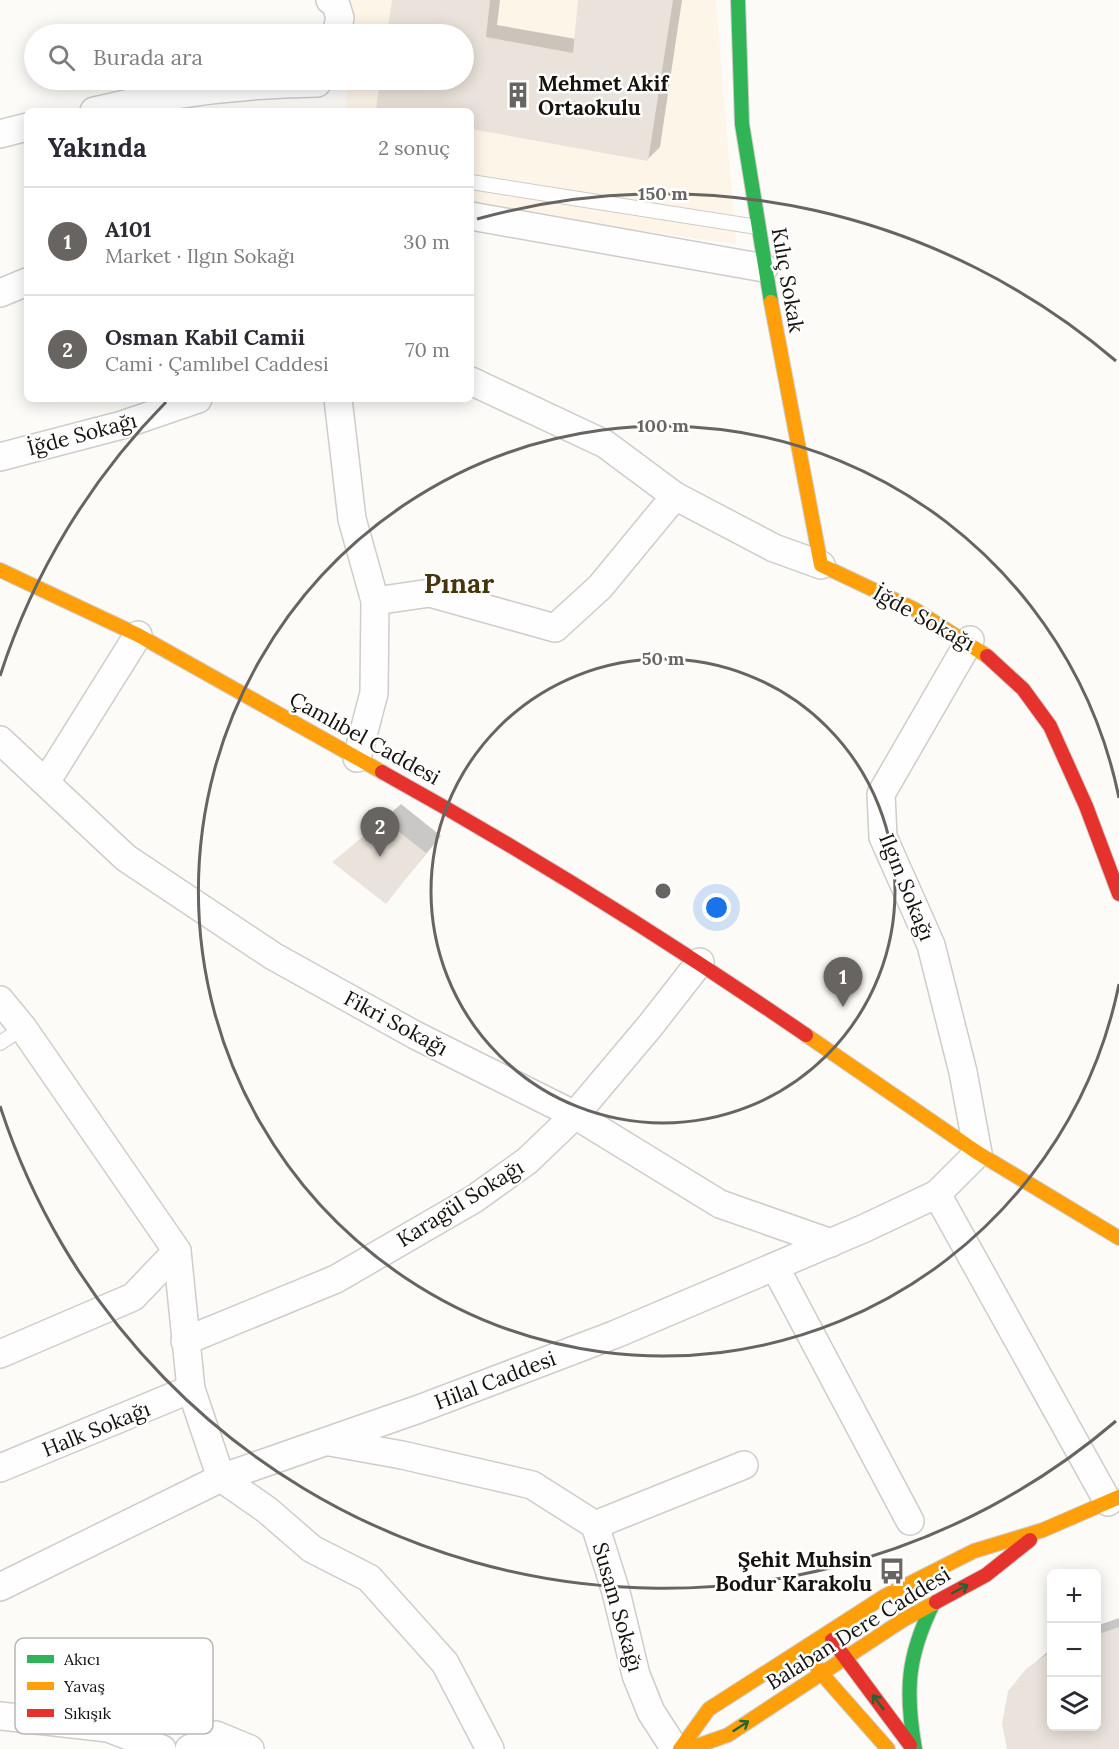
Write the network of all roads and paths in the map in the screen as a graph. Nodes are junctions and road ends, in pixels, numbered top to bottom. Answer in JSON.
{"nodes":[{"id":1,"x":738,"y":0,"type":"edge"},
{"id":2,"x":333,"y":1,"type":"edge"},
{"id":3,"x":338,"y":24,"type":"edge"},
{"id":4,"x":211,"y":90,"type":"edge"},
{"id":5,"x":107,"y":108,"type":"edge"},
{"id":6,"x":24,"y":128,"type":"edge"},
{"id":7,"x":0,"y":134,"type":"edge"},
{"id":8,"x":474,"y":182,"type":"edge"},
{"id":9,"x":474,"y":217,"type":"edge"},
{"id":10,"x":757,"y":227,"type":"junction"},
{"id":11,"x":764,"y":268,"type":"junction"},
{"id":12,"x":24,"y":283,"type":"edge"},
{"id":13,"x":0,"y":293,"type":"edge"},
{"id":14,"x":474,"y":382,"type":"edge"},
{"id":15,"x":189,"y":402,"type":"edge"},
{"id":16,"x":338,"y":402,"type":"edge"},
{"id":17,"x":0,"y":457,"type":"edge"},
{"id":18,"x":675,"y":496,"type":"junction"},
{"id":19,"x":821,"y":565,"type":"junction"},
{"id":20,"x":0,"y":570,"type":"edge"},
{"id":21,"x":375,"y":601,"type":"junction"},
{"id":22,"x":138,"y":634,"type":"junction"},
{"id":23,"x":970,"y":640,"type":"junction"},
{"id":24,"x":0,"y":740,"type":"edge"},
{"id":25,"x":357,"y":758,"type":"junction"},
{"id":26,"x":46,"y":782,"type":"junction"},
{"id":27,"x":1119,"y":894,"type":"edge"},
{"id":28,"x":700,"y":962,"type":"junction"},
{"id":29,"x":0,"y":1000,"type":"edge"},
{"id":30,"x":23,"y":1028,"type":"junction"},
{"id":31,"x":0,"y":1043,"type":"edge"},
{"id":32,"x":575,"y":1115,"type":"junction"},
{"id":33,"x":978,"y":1153,"type":"junction"},
{"id":34,"x":937,"y":1194,"type":"junction"},
{"id":35,"x":1119,"y":1238,"type":"edge"},
{"id":36,"x":831,"y":1243,"type":"junction"},
{"id":37,"x":177,"y":1251,"type":"junction"},
{"id":38,"x":775,"y":1267,"type":"junction"},
{"id":39,"x":186,"y":1341,"type":"junction"},
{"id":40,"x":0,"y":1354,"type":"edge"},
{"id":41,"x":191,"y":1389,"type":"junction"},
{"id":42,"x":327,"y":1442,"type":"junction"},
{"id":43,"x":744,"y":1465,"type":"dead end"},
{"id":44,"x":0,"y":1468,"type":"edge"},
{"id":45,"x":221,"y":1478,"type":"junction"},
{"id":46,"x":1114,"y":1499,"type":"edge"},
{"id":47,"x":910,"y":1521,"type":"dead end"},
{"id":48,"x":595,"y":1525,"type":"junction"},
{"id":49,"x":1043,"y":1530,"type":"junction"},
{"id":50,"x":0,"y":1587,"type":"edge"},
{"id":51,"x":933,"y":1604,"type":"junction"},
{"id":52,"x":826,"y":1632,"type":"junction"},
{"id":53,"x":804,"y":1647,"type":"junction"},
{"id":54,"x":844,"y":1658,"type":"junction"},
{"id":55,"x":821,"y":1673,"type":"junction"},
{"id":56,"x":0,"y":1716,"type":"edge"},
{"id":57,"x":15,"y":1718,"type":"edge"},
{"id":58,"x":123,"y":1734,"type":"edge"},
{"id":59,"x":162,"y":1749,"type":"edge"},
{"id":60,"x":189,"y":1749,"type":"edge"},
{"id":61,"x":250,"y":1749,"type":"edge"},
{"id":62,"x":490,"y":1749,"type":"edge"},
{"id":63,"x":675,"y":1749,"type":"edge"},
{"id":64,"x":680,"y":1749,"type":"edge"},
{"id":65,"x":688,"y":1749,"type":"edge"},
{"id":66,"x":888,"y":1749,"type":"edge"},
{"id":67,"x":914,"y":1749,"type":"edge"}],
"edges":[{"from":1,"to":10,"type":"main road","name":"Kılıç Sokak"},
{"from":2,"to":3,"type":"street"},
{"from":4,"to":5,"type":"street"},
{"from":6,"to":7,"type":"street"},
{"from":8,"to":10,"type":"lane"},
{"from":9,"to":11,"type":"street"},
{"from":10,"to":11,"type":"main road","name":"Kılıç Sokak"},
{"from":11,"to":19,"type":"main road","name":"Kılıç Sokak"},
{"from":12,"to":13,"type":"street"},
{"from":14,"to":18,"type":"street","name":"İğde Sokağı"},
{"from":15,"to":17,"type":"street","name":"İğde Sokağı"},
{"from":16,"to":21,"type":"street"},
{"from":18,"to":19,"type":"street","name":"İğde Sokağı"},
{"from":18,"to":21,"type":"street"},
{"from":19,"to":23,"type":"main road","name":"İğde Sokağı"},
{"from":20,"to":22,"type":"main road","name":"Çamlıbel Caddesi"},
{"from":21,"to":25,"type":"street"},
{"from":22,"to":25,"type":"main road","name":"Çamlıbel Caddesi"},
{"from":22,"to":26,"type":"street"},
{"from":23,"to":27,"type":"main road","name":"İğde Sokağı"},
{"from":23,"to":33,"type":"street","name":"Ilgın Sokağı"},
{"from":24,"to":26,"type":"street","name":"Fikri Sokağı"},
{"from":25,"to":28,"type":"main road","name":"Çamlıbel Caddesi"},
{"from":26,"to":32,"type":"street","name":"Fikri Sokağı"},
{"from":28,"to":32,"type":"street","name":"Karagül Sokağı"},
{"from":28,"to":33,"type":"main road","name":"Çamlıbel Caddesi"},
{"from":29,"to":30,"type":"street"},
{"from":30,"to":31,"type":"lane"},
{"from":30,"to":37,"type":"street"},
{"from":32,"to":36,"type":"street","name":"Fikri Sokağı"},
{"from":32,"to":39,"type":"street","name":"Karagül Sokağı"},
{"from":33,"to":34,"type":"street","name":"Hilal Caddesi"},
{"from":33,"to":35,"type":"main road","name":"Çamlıbel Caddesi"},
{"from":34,"to":36,"type":"street","name":"Hilal Caddesi"},
{"from":34,"to":46,"type":"street"},
{"from":36,"to":38,"type":"street","name":"Hilal Caddesi"},
{"from":37,"to":39,"type":"street"},
{"from":37,"to":40,"type":"street"},
{"from":38,"to":42,"type":"street","name":"Hilal Caddesi"},
{"from":38,"to":47,"type":"street"},
{"from":39,"to":41,"type":"street"},
{"from":41,"to":44,"type":"street","name":"Halk Sokağı"},
{"from":41,"to":45,"type":"street"},
{"from":42,"to":45,"type":"street","name":"Hilal Caddesi"},
{"from":42,"to":48,"type":"street","name":"Susam Sokağı"},
{"from":43,"to":48,"type":"street"},
{"from":45,"to":50,"type":"street","name":"Hilal Caddesi"},
{"from":45,"to":62,"type":"street"},
{"from":46,"to":49,"type":"main road","name":"Balaban Dere Caddesi"},
{"from":48,"to":63,"type":"street","name":"Susam Sokağı"},
{"from":51,"to":49,"type":"main road","name":"Balaban Dere Caddesi","one_way":true},
{"from":49,"to":52,"type":"main road","name":"Balaban Dere Caddesi"},
{"from":51,"to":54,"type":"main road","name":"Balaban Dere Caddesi"},
{"from":51,"to":67,"type":"main road"},
{"from":52,"to":53,"type":"main road","name":"Balaban Dere Caddesi"},
{"from":52,"to":54,"type":"main road"},
{"from":53,"to":55,"type":"main road"},
{"from":53,"to":64,"type":"main road","name":"Balaban Dere Caddesi"},
{"from":54,"to":55,"type":"main road","name":"Balaban Dere Caddesi"},
{"from":67,"to":54,"type":"main road","one_way":true},
{"from":65,"to":55,"type":"main road","name":"Balaban Dere Caddesi","one_way":true},
{"from":55,"to":66,"type":"main road"},
{"from":56,"to":57,"type":"street"},
{"from":58,"to":59,"type":"street"},
{"from":60,"to":61,"type":"street"}]}
